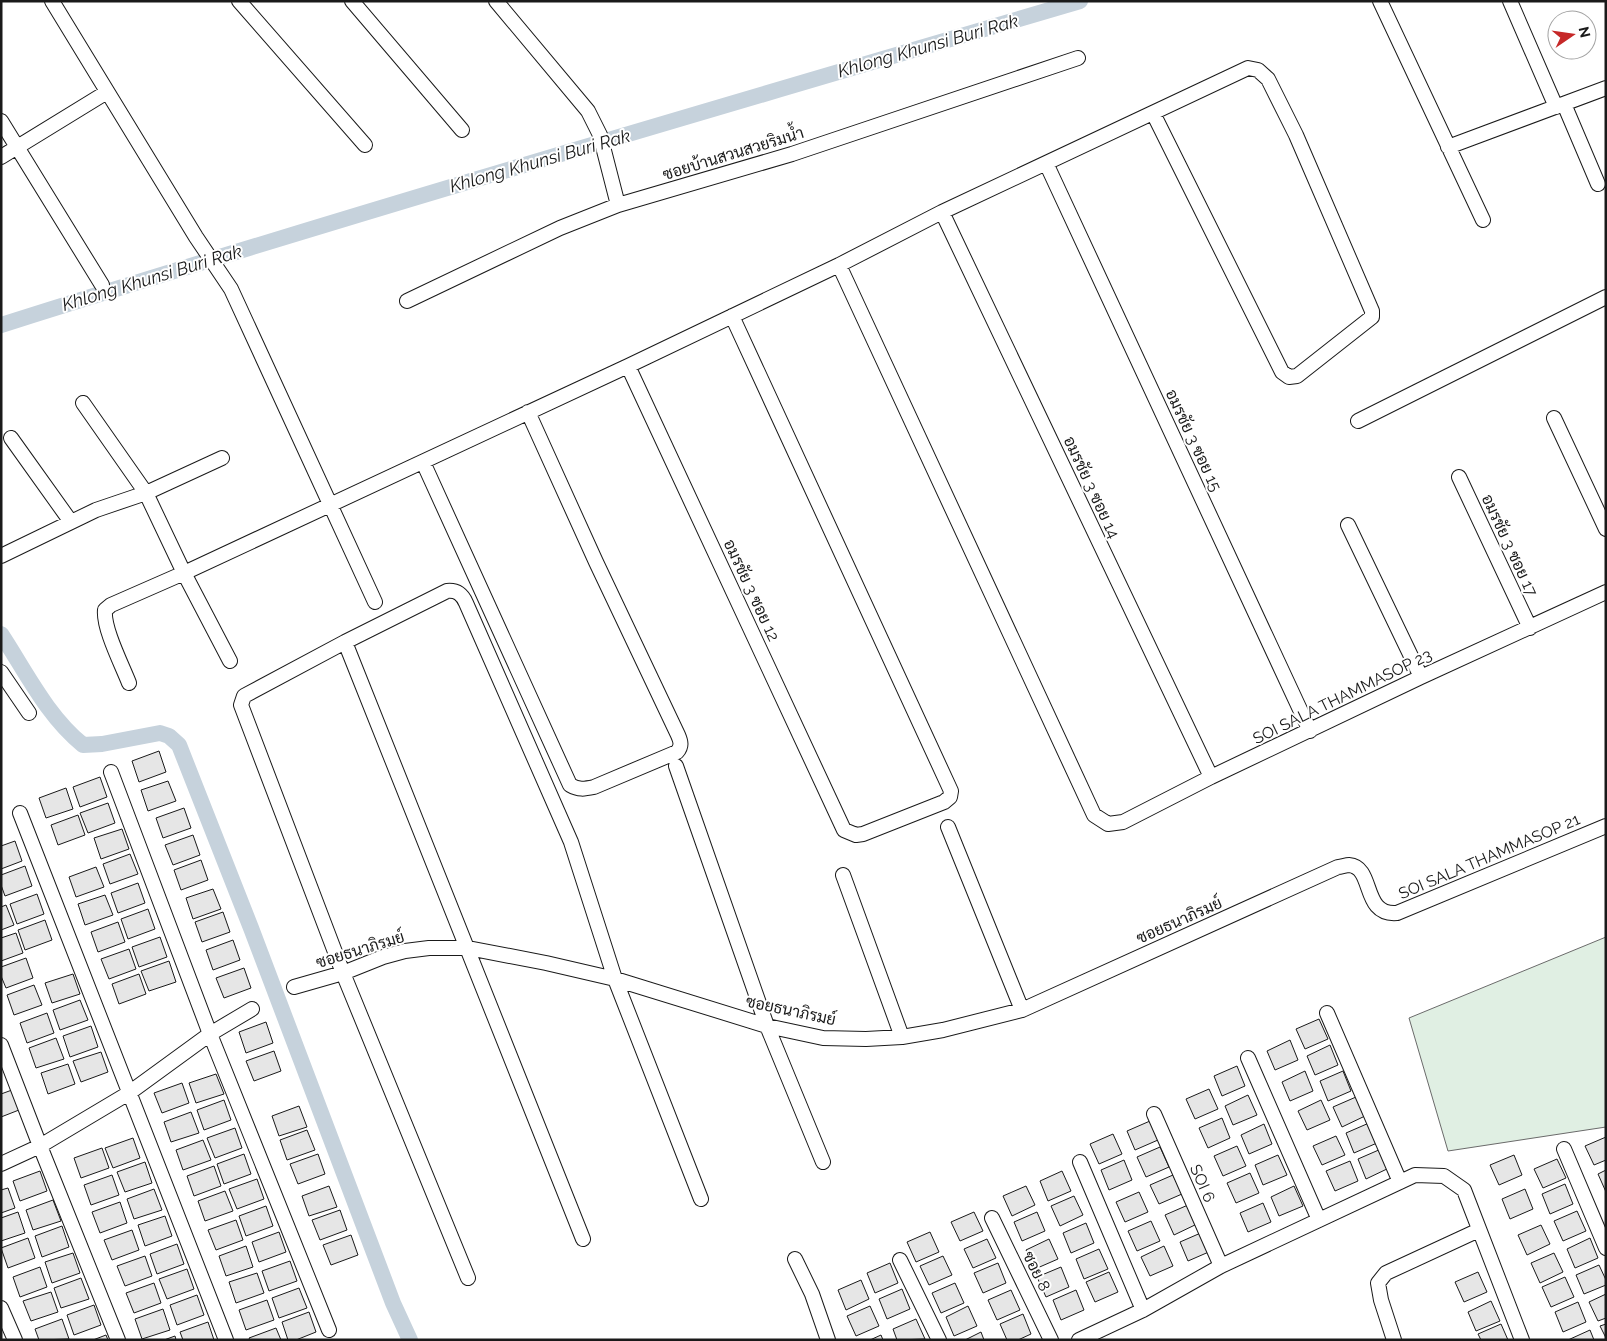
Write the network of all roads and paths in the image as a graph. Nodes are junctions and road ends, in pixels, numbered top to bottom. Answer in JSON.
{"nodes":[{"id":1,"x":52,"y":1,"type":"edge"},
{"id":2,"x":239,"y":1,"type":"edge"},
{"id":3,"x":352,"y":1,"type":"edge"},
{"id":4,"x":496,"y":1,"type":"edge"},
{"id":5,"x":1380,"y":1,"type":"edge"},
{"id":6,"x":1510,"y":1,"type":"edge"},
{"id":7,"x":1078,"y":58,"type":"dead end"},
{"id":8,"x":1606,"y":88,"type":"edge"},
{"id":9,"x":107,"y":92,"type":"junction"},
{"id":10,"x":1560,"y":105,"type":"junction"},
{"id":11,"x":1153,"y":113,"type":"junction"},
{"id":12,"x":1,"y":121,"type":"edge"},
{"id":13,"x":462,"y":130,"type":"dead end"},
{"id":14,"x":365,"y":145,"type":"dead end"},
{"id":15,"x":1448,"y":147,"type":"junction"},
{"id":16,"x":18,"y":148,"type":"junction"},
{"id":17,"x":1,"y":157,"type":"edge"},
{"id":18,"x":1046,"y":163,"type":"junction"},
{"id":19,"x":1598,"y":184,"type":"dead end"},
{"id":20,"x":618,"y":205,"type":"junction"},
{"id":21,"x":942,"y":212,"type":"junction"},
{"id":22,"x":1483,"y":220,"type":"dead end"},
{"id":23,"x":839,"y":265,"type":"junction"},
{"id":24,"x":102,"y":285,"type":"dead end"},
{"id":25,"x":1606,"y":297,"type":"edge"},
{"id":26,"x":406,"y":302,"type":"dead end"},
{"id":27,"x":732,"y":316,"type":"junction"},
{"id":28,"x":628,"y":366,"type":"junction"},
{"id":29,"x":83,"y":403,"type":"dead end"},
{"id":30,"x":528,"y":412,"type":"junction"},
{"id":31,"x":1554,"y":418,"type":"dead end"},
{"id":32,"x":1358,"y":421,"type":"dead end"},
{"id":33,"x":11,"y":438,"type":"dead end"},
{"id":34,"x":222,"y":458,"type":"dead end"},
{"id":35,"x":423,"y":462,"type":"junction"},
{"id":36,"x":1459,"y":477,"type":"dead end"},
{"id":37,"x":146,"y":493,"type":"junction"},
{"id":38,"x":329,"y":504,"type":"junction"},
{"id":39,"x":71,"y":522,"type":"junction"},
{"id":40,"x":1348,"y":525,"type":"dead end"},
{"id":41,"x":1606,"y":530,"type":"edge"},
{"id":42,"x":1,"y":556,"type":"edge"},
{"id":43,"x":184,"y":573,"type":"junction"},
{"id":44,"x":1606,"y":592,"type":"edge"},
{"id":45,"x":375,"y":602,"type":"dead end"},
{"id":46,"x":1530,"y":628,"type":"junction"},
{"id":47,"x":345,"y":642,"type":"junction"},
{"id":48,"x":230,"y":661,"type":"dead end"},
{"id":49,"x":1,"y":672,"type":"edge"},
{"id":50,"x":1420,"y":676,"type":"junction"},
{"id":51,"x":129,"y":683,"type":"dead end"},
{"id":52,"x":29,"y":713,"type":"dead end"},
{"id":53,"x":1310,"y":731,"type":"junction"},
{"id":54,"x":676,"y":766,"type":"dead end"},
{"id":55,"x":111,"y":772,"type":"dead end"},
{"id":56,"x":1211,"y":777,"type":"junction"},
{"id":57,"x":20,"y":813,"type":"dead end"},
{"id":58,"x":1606,"y":826,"type":"edge"},
{"id":59,"x":948,"y":827,"type":"dead end"},
{"id":60,"x":843,"y":875,"type":"dead end"},
{"id":61,"x":1368,"y":888,"type":"joint"},
{"id":62,"x":468,"y":948,"type":"junction"},
{"id":63,"x":343,"y":973,"type":"junction"},
{"id":64,"x":615,"y":979,"type":"junction"},
{"id":65,"x":294,"y":987,"type":"dead end"},
{"id":66,"x":252,"y":1009,"type":"dead end"},
{"id":67,"x":1022,"y":1010,"type":"junction"},
{"id":68,"x":1327,"y":1013,"type":"dead end"},
{"id":69,"x":767,"y":1026,"type":"junction"},
{"id":70,"x":210,"y":1034,"type":"junction"},
{"id":71,"x":902,"y":1037,"type":"junction"},
{"id":72,"x":1,"y":1045,"type":"edge"},
{"id":73,"x":1248,"y":1058,"type":"dead end"},
{"id":74,"x":129,"y":1093,"type":"junction"},
{"id":75,"x":1154,"y":1114,"type":"dead end"},
{"id":76,"x":40,"y":1146,"type":"junction"},
{"id":77,"x":1564,"y":1149,"type":"dead end"},
{"id":78,"x":823,"y":1162,"type":"dead end"},
{"id":79,"x":1080,"y":1162,"type":"dead end"},
{"id":80,"x":1,"y":1164,"type":"edge"},
{"id":81,"x":1400,"y":1182,"type":"junction"},
{"id":82,"x":701,"y":1199,"type":"dead end"},
{"id":83,"x":992,"y":1218,"type":"dead end"},
{"id":84,"x":1319,"y":1220,"type":"junction"},
{"id":85,"x":1480,"y":1230,"type":"junction"},
{"id":86,"x":583,"y":1239,"type":"dead end"},
{"id":87,"x":1606,"y":1248,"type":"edge"},
{"id":88,"x":796,"y":1259,"type":"dead end"},
{"id":89,"x":900,"y":1260,"type":"dead end"},
{"id":90,"x":1220,"y":1266,"type":"junction"},
{"id":91,"x":468,"y":1278,"type":"dead end"},
{"id":92,"x":1,"y":1308,"type":"edge"},
{"id":93,"x":1143,"y":1310,"type":"junction"},
{"id":94,"x":329,"y":1330,"type":"dead end"},
{"id":95,"x":15,"y":1340,"type":"edge"},
{"id":96,"x":118,"y":1340,"type":"edge"},
{"id":97,"x":226,"y":1340,"type":"edge"},
{"id":98,"x":828,"y":1340,"type":"edge"},
{"id":99,"x":939,"y":1340,"type":"edge"},
{"id":100,"x":1050,"y":1340,"type":"edge"},
{"id":101,"x":1079,"y":1340,"type":"edge"},
{"id":102,"x":1394,"y":1340,"type":"edge"},
{"id":103,"x":1522,"y":1340,"type":"edge"}],
"edges":[{"from":1,"to":9,"type":"street"},
{"from":2,"to":14,"type":"street"},
{"from":3,"to":13,"type":"street"},
{"from":4,"to":20,"type":"street"},
{"from":5,"to":15,"type":"street"},
{"from":6,"to":10,"type":"street"},
{"from":7,"to":20,"type":"street","name":"ซอยบ้านสวนสวยริมน้ำ"},
{"from":8,"to":10,"type":"street"},
{"from":9,"to":16,"type":"street"},
{"from":9,"to":38,"type":"street"},
{"from":10,"to":15,"type":"street"},
{"from":10,"to":19,"type":"street"},
{"from":11,"to":11,"type":"street"},
{"from":11,"to":18,"type":"street"},
{"from":12,"to":16,"type":"street"},
{"from":15,"to":22,"type":"street"},
{"from":16,"to":17,"type":"street"},
{"from":16,"to":24,"type":"street"},
{"from":18,"to":21,"type":"street"},
{"from":18,"to":53,"type":"street","name":"อมรชัย 3 ซอย 15"},
{"from":20,"to":26,"type":"street","name":"ซอยบ้านสวนสวยริมน้ำ"},
{"from":21,"to":23,"type":"street"},
{"from":21,"to":56,"type":"street","name":"อมรชัย 3 ซอย 14"},
{"from":23,"to":27,"type":"street"},
{"from":23,"to":56,"type":"street","name":"SOI SALA THAMMASOP 23"},
{"from":25,"to":32,"type":"street"},
{"from":27,"to":28,"type":"street"},
{"from":27,"to":28,"type":"street","name":"อมรชัย 3 ซอย 12"},
{"from":28,"to":30,"type":"street"},
{"from":29,"to":37,"type":"street"},
{"from":30,"to":35,"type":"street"},
{"from":30,"to":35,"type":"street"},
{"from":31,"to":41,"type":"street"},
{"from":33,"to":39,"type":"street"},
{"from":34,"to":37,"type":"street"},
{"from":35,"to":38,"type":"street"},
{"from":36,"to":46,"type":"street","name":"อมรชัย 3 ซอย 17"},
{"from":37,"to":39,"type":"street"},
{"from":37,"to":43,"type":"street"},
{"from":38,"to":43,"type":"street"},
{"from":38,"to":45,"type":"street"},
{"from":39,"to":42,"type":"street"},
{"from":40,"to":50,"type":"street"},
{"from":43,"to":48,"type":"street"},
{"from":43,"to":51,"type":"street"},
{"from":44,"to":46,"type":"street","name":"SOI SALA THAMMASOP 23"},
{"from":46,"to":50,"type":"street","name":"SOI SALA THAMMASOP 23"},
{"from":47,"to":62,"type":"street"},
{"from":47,"to":63,"type":"street"},
{"from":47,"to":64,"type":"street"},
{"from":49,"to":52,"type":"street"},
{"from":50,"to":53,"type":"street","name":"SOI SALA THAMMASOP 23"},
{"from":53,"to":56,"type":"street","name":"SOI SALA THAMMASOP 23"},
{"from":54,"to":69,"type":"street"},
{"from":55,"to":70,"type":"street"},
{"from":57,"to":74,"type":"street"},
{"from":58,"to":61,"type":"street","name":"SOI SALA THAMMASOP 21"},
{"from":59,"to":67,"type":"street"},
{"from":60,"to":71,"type":"street"},
{"from":61,"to":67,"type":"street","name":"ซอยธนาภิรมย์"},
{"from":62,"to":63,"type":"street","name":"ซอยธนาภิรมย์"},
{"from":62,"to":64,"type":"street","name":"ซอยธนาภิรมย์"},
{"from":62,"to":86,"type":"street"},
{"from":63,"to":65,"type":"street","name":"ซอยธนาภิรมย์"},
{"from":63,"to":91,"type":"street"},
{"from":64,"to":69,"type":"street","name":"ซอยธนาภิรมย์"},
{"from":64,"to":82,"type":"street"},
{"from":66,"to":70,"type":"street"},
{"from":67,"to":71,"type":"street","name":"ซอยธนาภิรมย์"},
{"from":68,"to":81,"type":"street"},
{"from":69,"to":71,"type":"street","name":"ซอยธนาภิรมย์"},
{"from":69,"to":78,"type":"street"},
{"from":70,"to":74,"type":"street"},
{"from":70,"to":94,"type":"street"},
{"from":72,"to":76,"type":"street"},
{"from":73,"to":84,"type":"street"},
{"from":74,"to":76,"type":"street"},
{"from":74,"to":97,"type":"street"},
{"from":75,"to":90,"type":"street","name":"SOI 6"},
{"from":76,"to":80,"type":"street"},
{"from":76,"to":96,"type":"street"},
{"from":77,"to":87,"type":"street"},
{"from":79,"to":93,"type":"street"},
{"from":81,"to":84,"type":"street"},
{"from":81,"to":85,"type":"street"},
{"from":83,"to":100,"type":"street","name":"ซอย 8"},
{"from":84,"to":90,"type":"street"},
{"from":85,"to":102,"type":"street"},
{"from":85,"to":103,"type":"street"},
{"from":88,"to":98,"type":"street"},
{"from":89,"to":99,"type":"street"},
{"from":90,"to":93,"type":"street"},
{"from":92,"to":95,"type":"street"},
{"from":93,"to":101,"type":"street"}]}
